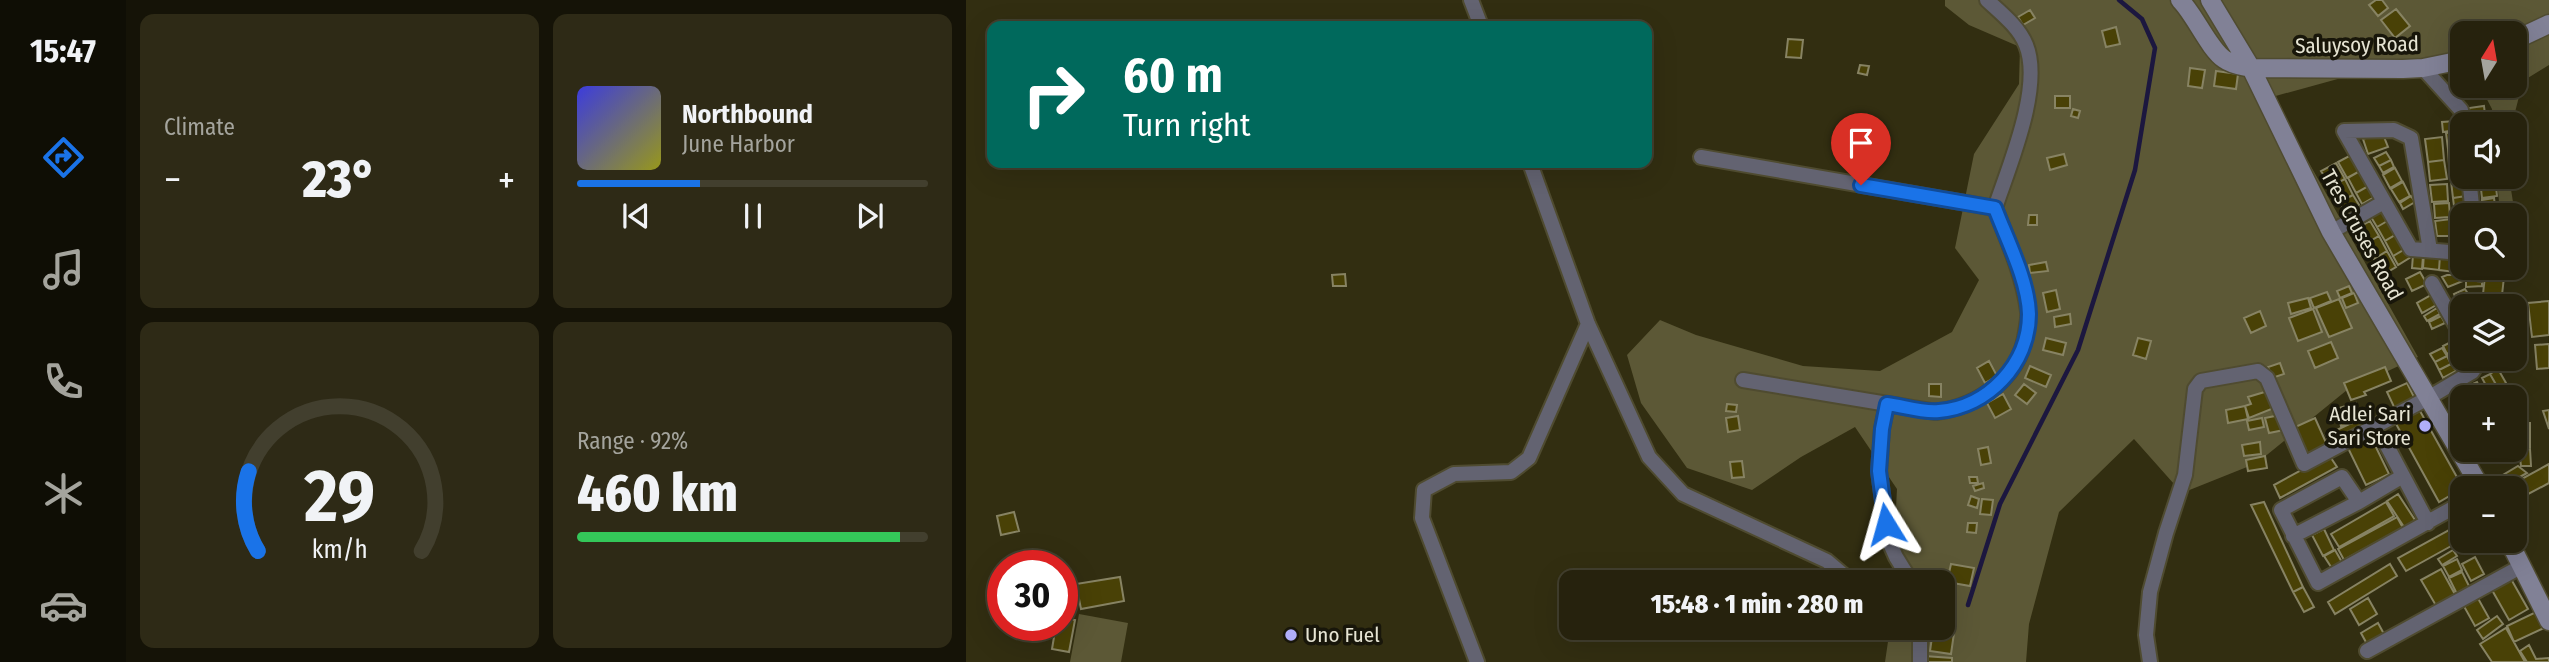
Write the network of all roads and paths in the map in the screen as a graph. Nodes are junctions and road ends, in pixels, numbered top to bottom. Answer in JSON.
{"nodes":[{"id":1,"x":1471,"y":0,"type":"edge"},
{"id":2,"x":1987,"y":0,"type":"edge"},
{"id":3,"x":2180,"y":0,"type":"edge"},
{"id":4,"x":2210,"y":0,"type":"edge"},
{"id":5,"x":1478,"y":21,"type":"edge"},
{"id":6,"x":2547,"y":29,"type":"edge"},
{"id":7,"x":2527,"y":36,"type":"edge"},
{"id":8,"x":2450,"y":62,"type":"edge"},
{"id":9,"x":2251,"y":68,"type":"junction"},
{"id":10,"x":2423,"y":68,"type":"junction"},
{"id":11,"x":2461,"y":112,"type":"edge"},
{"id":12,"x":1701,"y":157,"type":"dead end"},
{"id":13,"x":1532,"y":168,"type":"edge"},
{"id":14,"x":2384,"y":202,"type":"junction"},
{"id":15,"x":1995,"y":208,"type":"junction"},
{"id":16,"x":2331,"y":232,"type":"junction"},
{"id":17,"x":2430,"y":250,"type":"junction"},
{"id":18,"x":2450,"y":252,"type":"edge"},
{"id":19,"x":2432,"y":283,"type":"dead end"},
{"id":20,"x":2450,"y":312,"type":"edge"},
{"id":21,"x":1588,"y":324,"type":"junction"},
{"id":22,"x":2473,"y":371,"type":"edge"},
{"id":23,"x":1743,"y":380,"type":"dead end"},
{"id":24,"x":2428,"y":398,"type":"junction"},
{"id":25,"x":1887,"y":404,"type":"junction"},
{"id":26,"x":2385,"y":442,"type":"dead end"},
{"id":27,"x":2403,"y":475,"type":"junction"},
{"id":28,"x":2474,"y":476,"type":"edge"},
{"id":29,"x":2359,"y":502,"type":"junction"},
{"id":30,"x":2450,"y":510,"type":"edge"},
{"id":31,"x":2428,"y":523,"type":"junction"},
{"id":32,"x":2293,"y":536,"type":"junction"},
{"id":33,"x":2515,"y":553,"type":"edge"},
{"id":34,"x":2522,"y":566,"type":"junction"},
{"id":35,"x":1838,"y":570,"type":"edge"},
{"id":36,"x":1904,"y":570,"type":"edge"},
{"id":37,"x":2549,"y":621,"type":"edge"},
{"id":38,"x":1917,"y":640,"type":"edge"},
{"id":39,"x":2367,"y":651,"type":"dead end"},
{"id":40,"x":1477,"y":662,"type":"edge"},
{"id":41,"x":1920,"y":662,"type":"edge"},
{"id":42,"x":2150,"y":662,"type":"edge"}],
"edges":[{"from":1,"to":5,"type":"street"},
{"from":2,"to":15,"type":"street"},
{"from":3,"to":9,"type":"main road"},
{"from":4,"to":9,"type":"main road","name":"Tres Cruses Road"},
{"from":6,"to":7,"type":"main road"},
{"from":8,"to":10,"type":"main road","name":"Saluysoy Road"},
{"from":9,"to":10,"type":"main road","name":"Saluysoy Road"},
{"from":9,"to":16,"type":"main road","name":"Tres Cruses Road"},
{"from":10,"to":11,"type":"street"},
{"from":12,"to":15,"type":"street"},
{"from":13,"to":21,"type":"street"},
{"from":14,"to":16,"type":"street"},
{"from":14,"to":17,"type":"street"},
{"from":14,"to":17,"type":"street"},
{"from":15,"to":25,"type":"street"},
{"from":16,"to":24,"type":"main road","name":"Tres Cruses Road"},
{"from":17,"to":18,"type":"street"},
{"from":19,"to":20,"type":"street"},
{"from":21,"to":35,"type":"street"},
{"from":21,"to":40,"type":"street"},
{"from":22,"to":24,"type":"street"},
{"from":23,"to":25,"type":"street"},
{"from":24,"to":28,"type":"main road","name":"Tres Cruses Road"},
{"from":24,"to":42,"type":"street"},
{"from":25,"to":36,"type":"street"},
{"from":26,"to":27,"type":"street"},
{"from":27,"to":29,"type":"street"},
{"from":27,"to":31,"type":"street"},
{"from":29,"to":32,"type":"street"},
{"from":29,"to":32,"type":"street"},
{"from":30,"to":31,"type":"street"},
{"from":31,"to":32,"type":"street"},
{"from":33,"to":34,"type":"main road"},
{"from":34,"to":37,"type":"main road"},
{"from":34,"to":39,"type":"street"},
{"from":38,"to":41,"type":"street"}]}
